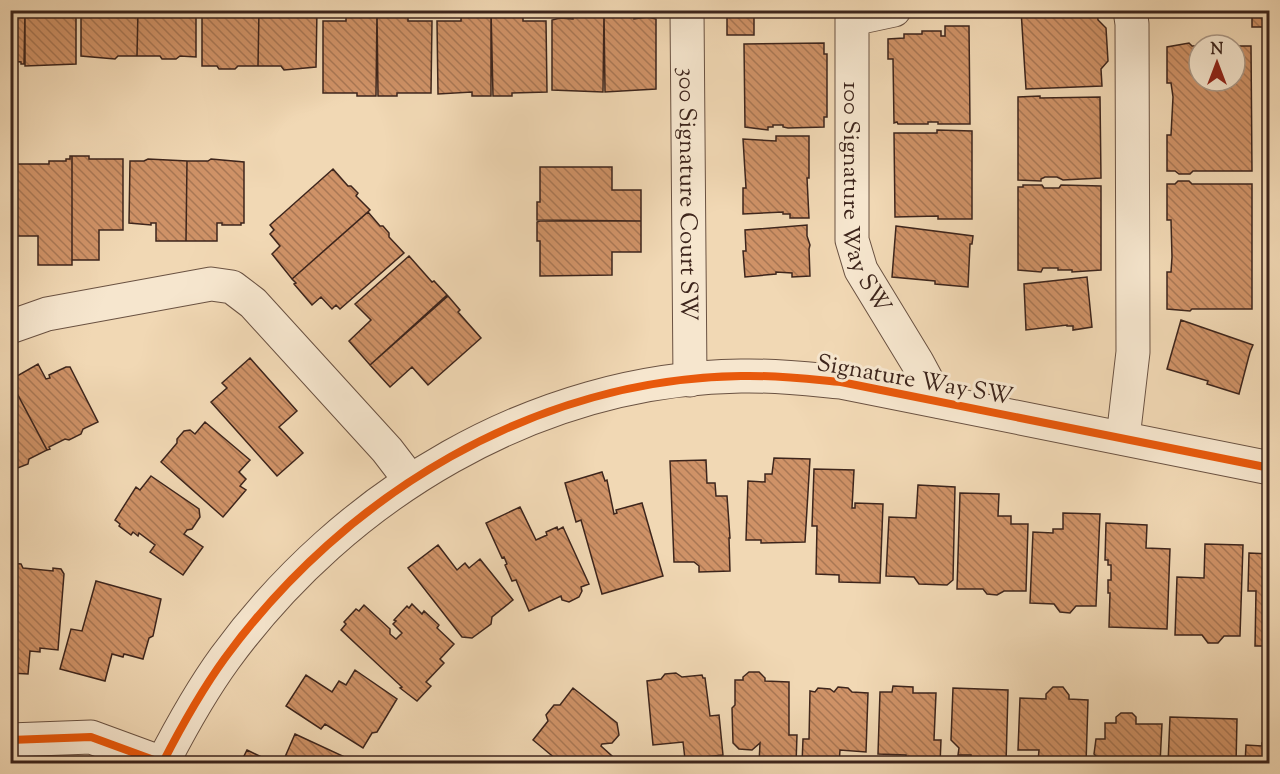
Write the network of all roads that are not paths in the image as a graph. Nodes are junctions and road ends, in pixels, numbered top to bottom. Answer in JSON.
{"nodes":[{"id":1,"x":687,"y":10,"type":"edge"},
{"id":2,"x":894,"y":10,"type":"edge"},
{"id":3,"x":1130,"y":10,"type":"edge"},
{"id":4,"x":10,"y":327,"type":"edge"},
{"id":5,"x":690,"y":380,"type":"junction"},
{"id":6,"x":938,"y":401,"type":"junction"},
{"id":7,"x":1123,"y":438,"type":"junction"},
{"id":8,"x":1269,"y":468,"type":"edge"},
{"id":9,"x":410,"y":480,"type":"junction"},
{"id":10,"x":10,"y":740,"type":"edge"},
{"id":11,"x":162,"y":763,"type":"edge"}],
"edges":[{"from":1,"to":5,"type":"street","name":"300 Signature Court SW"},
{"from":2,"to":6,"type":"street","name":"100 Signature Way SW"},
{"from":3,"to":7,"type":"street"},
{"from":4,"to":9,"type":"street"},
{"from":5,"to":6,"type":"street","name":"Signature Way SW"},
{"from":5,"to":9,"type":"street","name":"Signature Way SW"},
{"from":6,"to":7,"type":"street","name":"Signature Way SW"},
{"from":7,"to":8,"type":"street","name":"Signature Way SW"},
{"from":9,"to":11,"type":"street","name":"Signature Way SW"},
{"from":10,"to":11,"type":"street"}]}
